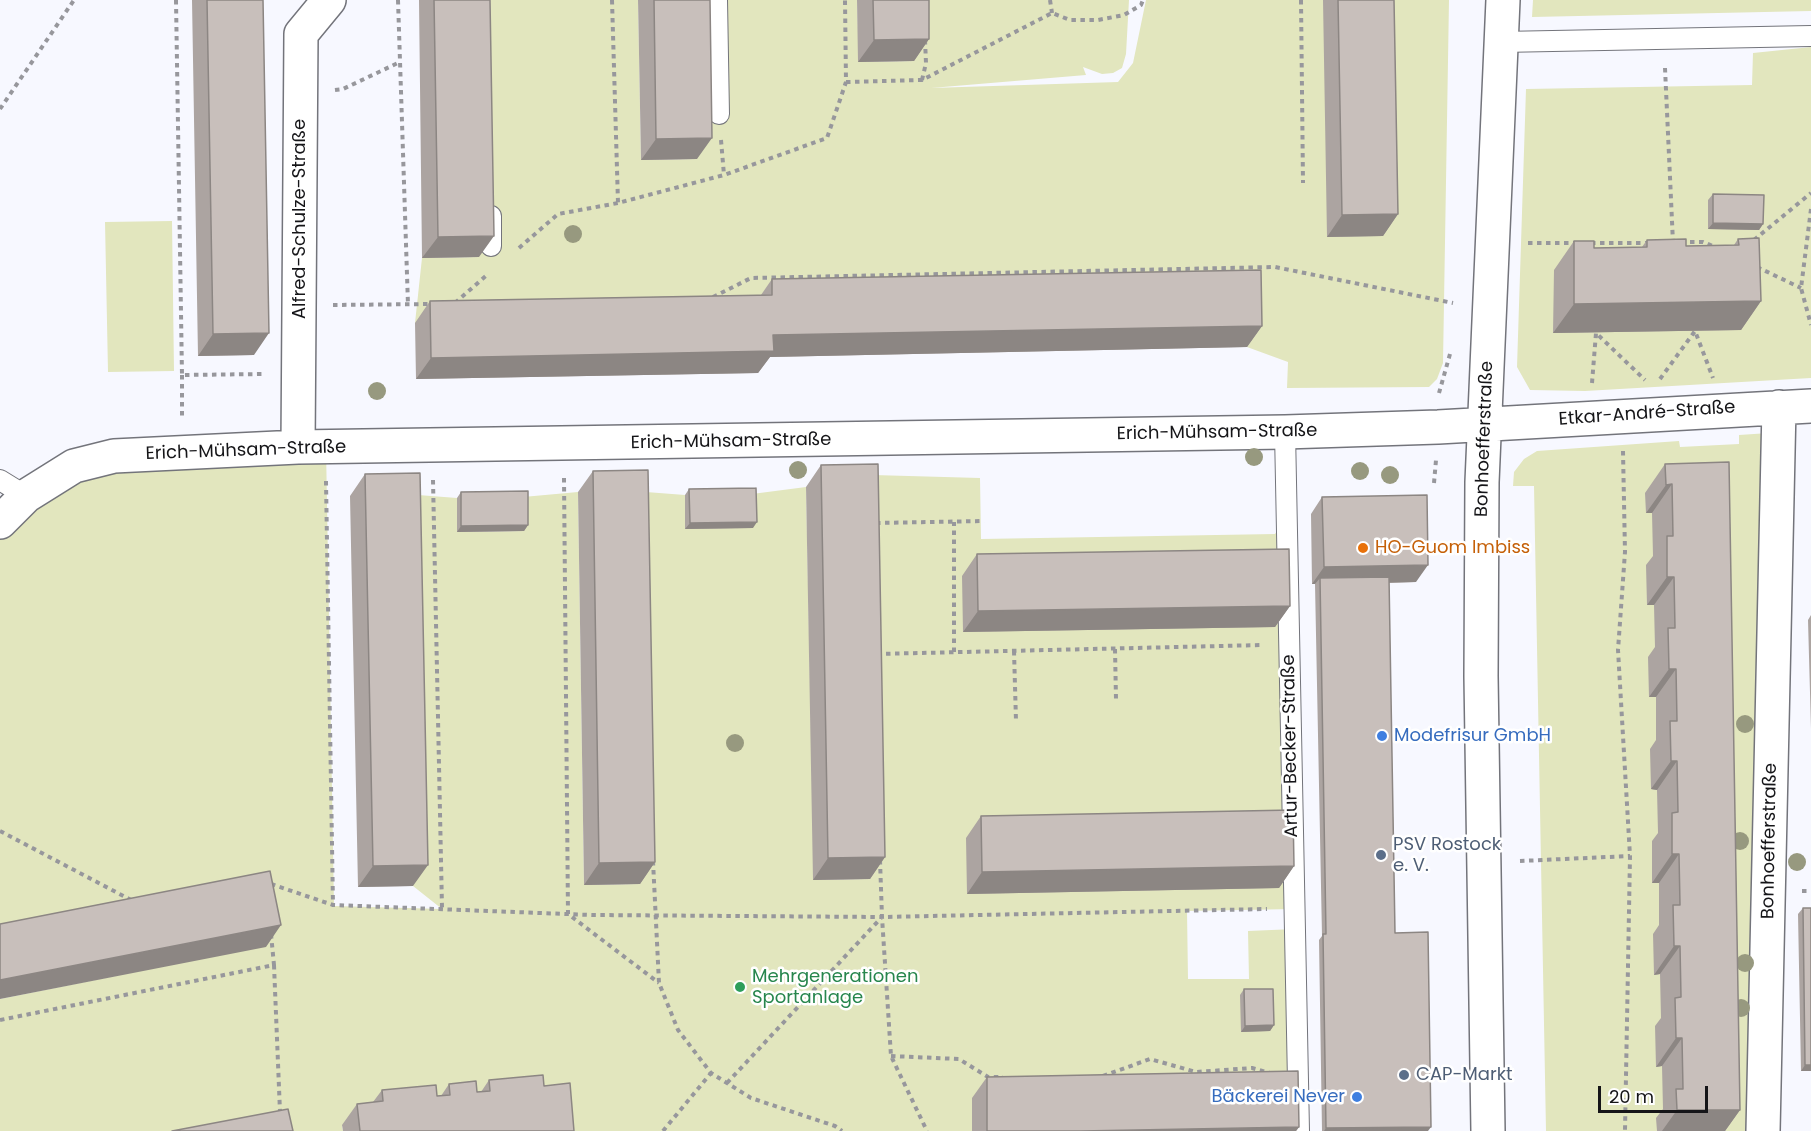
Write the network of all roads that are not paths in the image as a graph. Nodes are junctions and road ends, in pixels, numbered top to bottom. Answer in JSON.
{"nodes":[{"id":1,"x":329,"y":0,"type":"edge"},
{"id":2,"x":717,"y":0,"type":"edge"},
{"id":3,"x":1503,"y":0,"type":"edge"},
{"id":4,"x":1811,"y":36,"type":"edge"},
{"id":5,"x":1501,"y":42,"type":"junction"},
{"id":6,"x":719,"y":114,"type":"dead end"},
{"id":7,"x":490,"y":197,"type":"edge"},
{"id":8,"x":491,"y":246,"type":"edge"},
{"id":9,"x":1795,"y":406,"type":"edge"},
{"id":10,"x":1484,"y":424,"type":"junction"},
{"id":11,"x":1285,"y":432,"type":"junction"},
{"id":12,"x":312,"y":447,"type":"junction"},
{"id":13,"x":13,"y":488,"type":"edge"},
{"id":14,"x":0,"y":522,"type":"edge"},
{"id":15,"x":1299,"y":1131,"type":"edge"},
{"id":16,"x":1488,"y":1131,"type":"edge"},
{"id":17,"x":1763,"y":1131,"type":"edge"}],
"edges":[{"from":1,"to":12,"type":"street","name":"Alfred-Schulze-Straße"},
{"from":2,"to":6,"type":"lane"},
{"from":3,"to":5,"type":"street","name":"Bonhoefferstraße"},
{"from":4,"to":5,"type":"lane"},
{"from":5,"to":10,"type":"street","name":"Bonhoefferstraße"},
{"from":7,"to":8,"type":"lane"},
{"from":9,"to":10,"type":"street","name":"Etkar-André-Straße"},
{"from":9,"to":17,"type":"street","name":"Bonhoefferstraße"},
{"from":10,"to":11,"type":"street","name":"Erich-Mühsam-Straße"},
{"from":10,"to":16,"type":"street","name":"Bonhoefferstraße"},
{"from":11,"to":12,"type":"street","name":"Erich-Mühsam-Straße"},
{"from":11,"to":15,"type":"lane","name":"Artur-Becker-Straße"},
{"from":12,"to":13,"type":"street","name":"Erich-Mühsam-Straße"},
{"from":13,"to":14,"type":"street","name":"Erich-Mühsam-Straße"}]}
